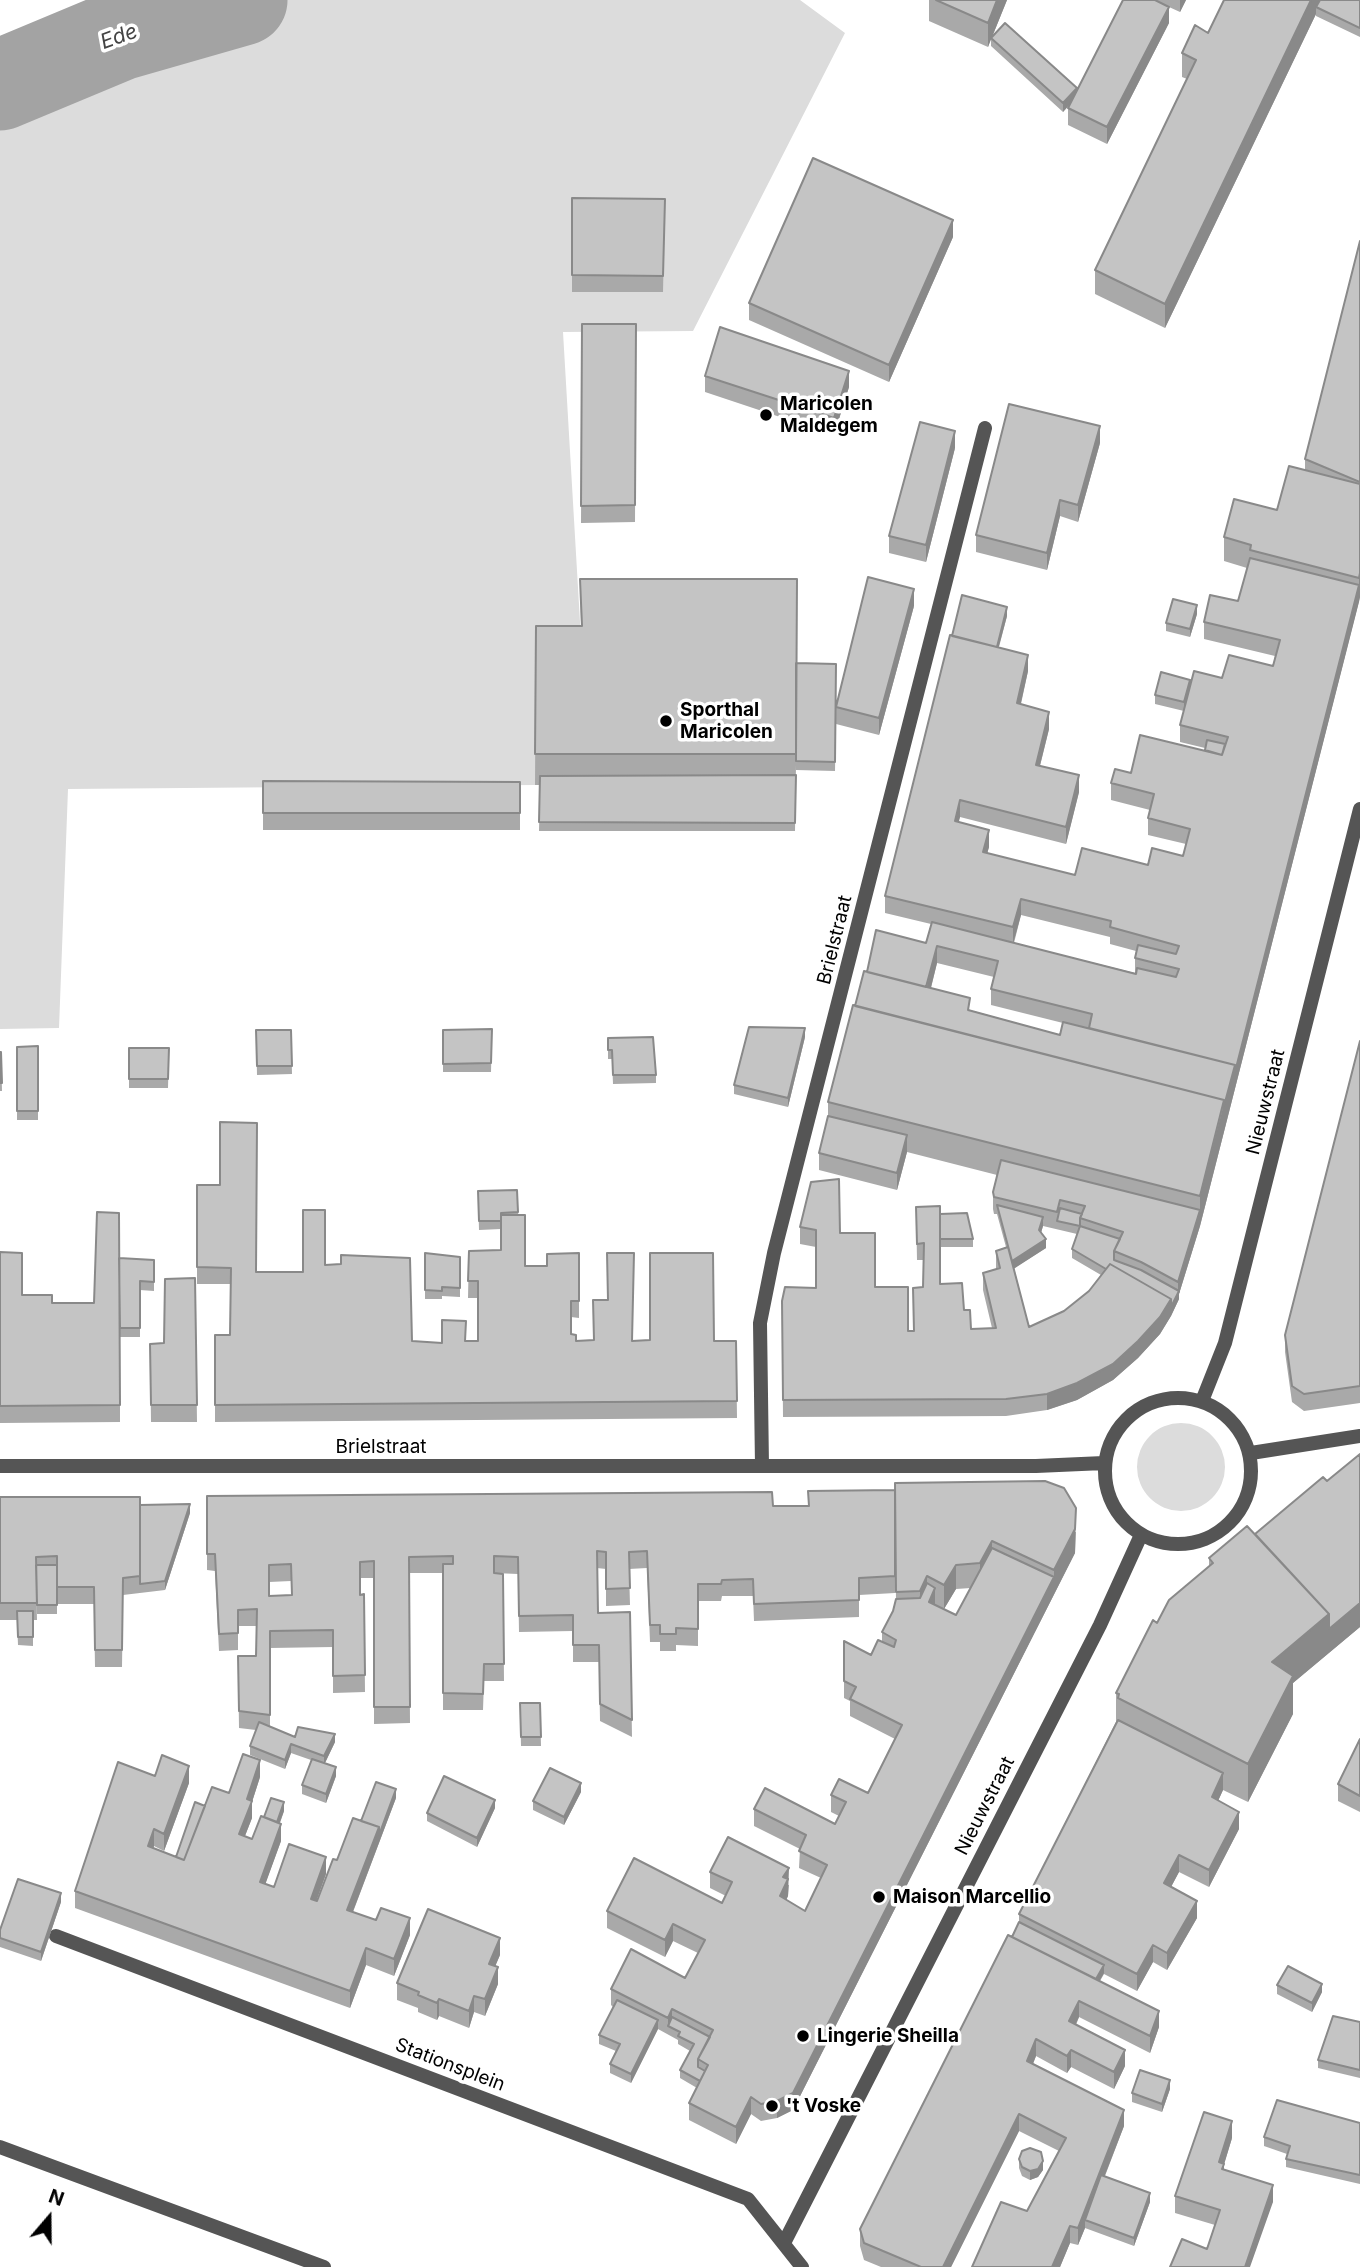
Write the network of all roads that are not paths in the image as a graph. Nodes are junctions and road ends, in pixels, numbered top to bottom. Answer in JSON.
{"nodes":[{"id":1,"x":985,"y":428,"type":"dead end"},
{"id":2,"x":1360,"y":809,"type":"edge"},
{"id":3,"x":1202,"y":1401,"type":"junction"},
{"id":4,"x":1360,"y":1436,"type":"edge"},
{"id":5,"x":1251,"y":1453,"type":"junction"},
{"id":6,"x":1104,"y":1464,"type":"junction"},
{"id":7,"x":0,"y":1466,"type":"edge"},
{"id":8,"x":762,"y":1466,"type":"junction"},
{"id":9,"x":1140,"y":1535,"type":"junction"},
{"id":10,"x":56,"y":1936,"type":"dead end"},
{"id":11,"x":0,"y":2147,"type":"edge"},
{"id":12,"x":784,"y":2243,"type":"junction"},
{"id":13,"x":324,"y":2267,"type":"edge"},
{"id":14,"x":802,"y":2267,"type":"edge"}],
"edges":[{"from":1,"to":8,"type":"street","name":"Brielstraat"},
{"from":2,"to":3,"type":"street","name":"Nieuwstraat"},
{"from":3,"to":5,"type":"street"},
{"from":3,"to":6,"type":"street"},
{"from":4,"to":5,"type":"street"},
{"from":5,"to":9,"type":"street"},
{"from":6,"to":8,"type":"street","name":"Brielstraat"},
{"from":6,"to":9,"type":"street"},
{"from":7,"to":8,"type":"street","name":"Brielstraat"},
{"from":9,"to":12,"type":"street","name":"Nieuwstraat"},
{"from":10,"to":12,"type":"street","name":"Stationsplein"},
{"from":11,"to":13,"type":"street"},
{"from":12,"to":14,"type":"street","name":"Stationsplein"}]}
